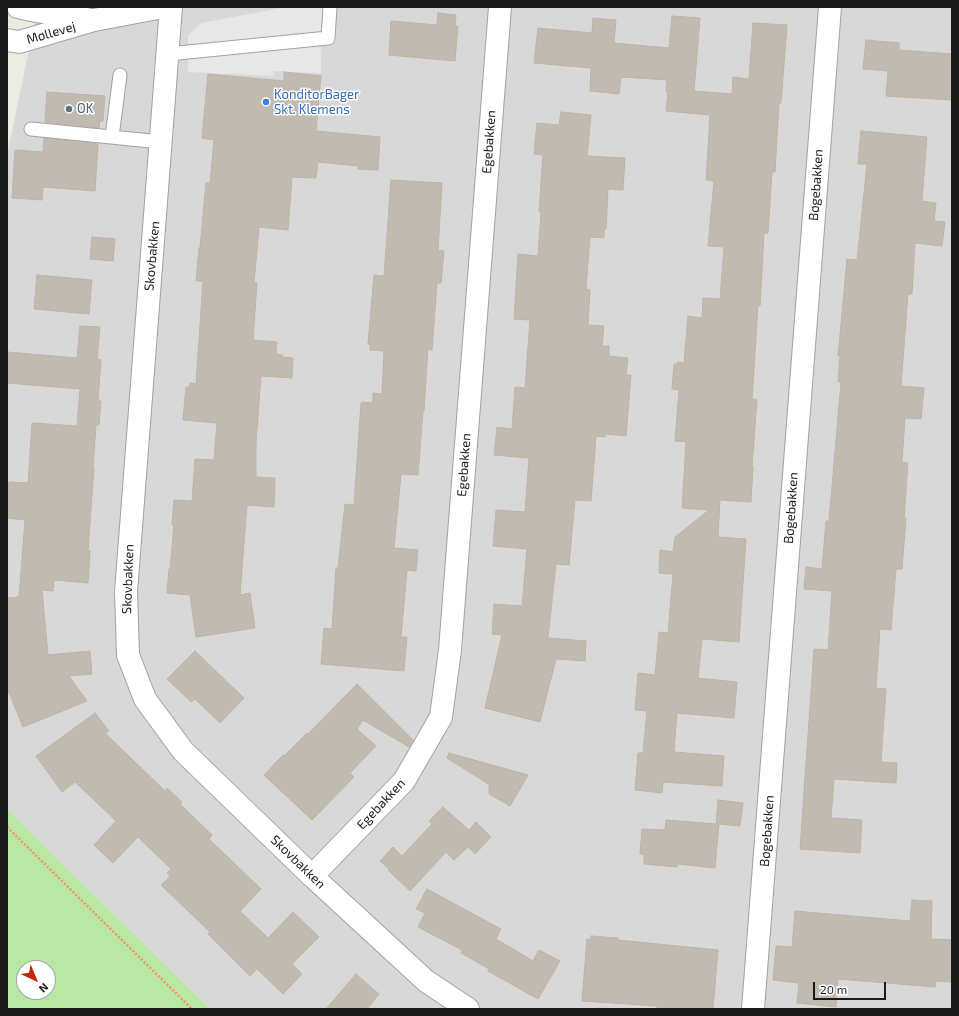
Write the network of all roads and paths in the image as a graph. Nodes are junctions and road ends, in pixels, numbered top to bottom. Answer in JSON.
{"nodes":[{"id":1,"x":18,"y":7,"type":"edge"},
{"id":2,"x":163,"y":7,"type":"edge"},
{"id":3,"x":171,"y":7,"type":"edge"},
{"id":4,"x":330,"y":7,"type":"edge"},
{"id":5,"x":500,"y":7,"type":"edge"},
{"id":6,"x":830,"y":7,"type":"edge"},
{"id":7,"x":94,"y":20,"type":"junction"},
{"id":8,"x":7,"y":40,"type":"edge"},
{"id":9,"x":168,"y":54,"type":"junction"},
{"id":10,"x":120,"y":75,"type":"dead end"},
{"id":11,"x":31,"y":129,"type":"dead end"},
{"id":12,"x":112,"y":137,"type":"junction"},
{"id":13,"x":161,"y":142,"type":"junction"},
{"id":14,"x":7,"y":827,"type":"edge"},
{"id":15,"x":312,"y":876,"type":"junction"},
{"id":16,"x":192,"y":1009,"type":"edge"},
{"id":17,"x":468,"y":1009,"type":"edge"},
{"id":18,"x":753,"y":1009,"type":"edge"}],
"edges":[{"from":1,"to":7,"type":"street","name":"Møllevej"},
{"from":2,"to":7,"type":"street","name":"Møllevej"},
{"from":3,"to":9,"type":"street","name":"Skovbakken"},
{"from":4,"to":9,"type":"lane"},
{"from":5,"to":15,"type":"street","name":"Egebakken"},
{"from":6,"to":18,"type":"street","name":"Bøgebakken"},
{"from":7,"to":8,"type":"street","name":"Møllevej"},
{"from":9,"to":13,"type":"street","name":"Skovbakken"},
{"from":10,"to":12,"type":"lane"},
{"from":11,"to":12,"type":"lane"},
{"from":12,"to":13,"type":"lane"},
{"from":13,"to":15,"type":"street","name":"Skovbakken"},
{"from":14,"to":16,"type":"path"},
{"from":15,"to":17,"type":"street","name":"Skovbakken"}]}
